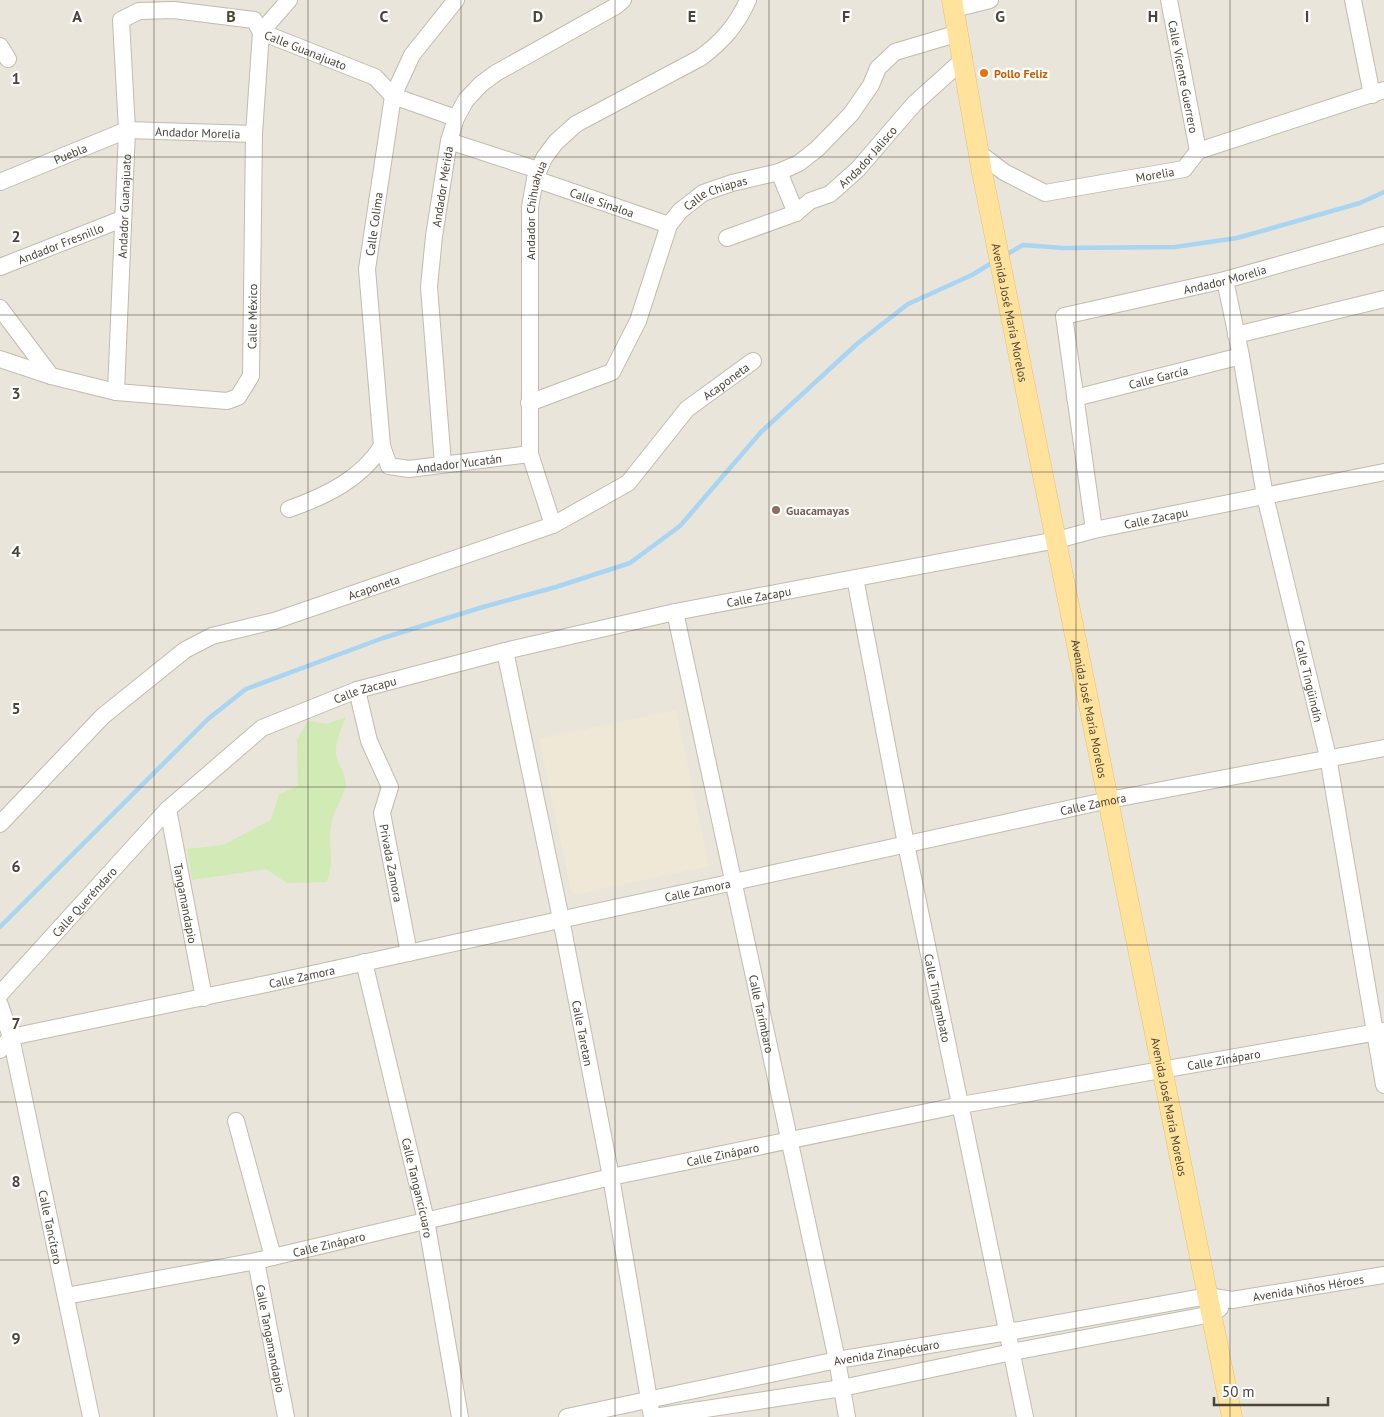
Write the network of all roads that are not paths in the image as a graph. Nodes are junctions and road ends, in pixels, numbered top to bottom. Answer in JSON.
{"nodes":[{"id":1,"x":289,"y":0,"type":"edge"},
{"id":2,"x":456,"y":0,"type":"edge"},
{"id":3,"x":623,"y":0,"type":"edge"},
{"id":4,"x":748,"y":0,"type":"edge"},
{"id":5,"x":990,"y":0,"type":"edge"},
{"id":6,"x":1169,"y":0,"type":"edge"},
{"id":7,"x":1353,"y":0,"type":"edge"},
{"id":8,"x":953,"y":4,"type":"edge"},
{"id":9,"x":174,"y":5,"type":"edge"},
{"id":10,"x":121,"y":20,"type":"joint"},
{"id":11,"x":260,"y":32,"type":"junction"},
{"id":12,"x":959,"y":34,"type":"junction"},
{"id":13,"x":964,"y":59,"type":"junction"},
{"id":14,"x":1378,"y":93,"type":"edge"},
{"id":15,"x":393,"y":96,"type":"junction"},
{"id":16,"x":456,"y":118,"type":"junction"},
{"id":17,"x":134,"y":130,"type":"junction"},
{"id":18,"x":254,"y":134,"type":"junction"},
{"id":19,"x":449,"y":141,"type":"junction"},
{"id":20,"x":1198,"y":151,"type":"junction"},
{"id":21,"x":981,"y":163,"type":"junction"},
{"id":22,"x":779,"y":172,"type":"junction"},
{"id":23,"x":537,"y":174,"type":"junction"},
{"id":24,"x":0,"y":182,"type":"edge"},
{"id":25,"x":796,"y":213,"type":"junction"},
{"id":26,"x":122,"y":219,"type":"junction"},
{"id":27,"x":669,"y":225,"type":"junction"},
{"id":28,"x":1384,"y":235,"type":"edge"},
{"id":29,"x":726,"y":238,"type":"dead end"},
{"id":30,"x":0,"y":267,"type":"edge"},
{"id":31,"x":1224,"y":280,"type":"junction"},
{"id":32,"x":1384,"y":299,"type":"edge"},
{"id":33,"x":0,"y":308,"type":"edge"},
{"id":34,"x":1236,"y":335,"type":"junction"},
{"id":35,"x":1241,"y":356,"type":"junction"},
{"id":36,"x":0,"y":359,"type":"edge"},
{"id":37,"x":753,"y":361,"type":"dead end"},
{"id":38,"x":51,"y":376,"type":"junction"},
{"id":39,"x":116,"y":392,"type":"junction"},
{"id":40,"x":1075,"y":398,"type":"junction"},
{"id":41,"x":529,"y":403,"type":"junction"},
{"id":42,"x":382,"y":446,"type":"junction"},
{"id":43,"x":530,"y":454,"type":"junction"},
{"id":44,"x":444,"y":464,"type":"junction"},
{"id":45,"x":389,"y":466,"type":"joint"},
{"id":46,"x":1384,"y":472,"type":"edge"},
{"id":47,"x":1265,"y":496,"type":"junction"},
{"id":48,"x":290,"y":509,"type":"dead end"},
{"id":49,"x":553,"y":526,"type":"junction"},
{"id":50,"x":1094,"y":530,"type":"junction"},
{"id":51,"x":1057,"y":540,"type":"junction"},
{"id":52,"x":855,"y":578,"type":"junction"},
{"id":53,"x":675,"y":612,"type":"junction"},
{"id":54,"x":505,"y":651,"type":"junction"},
{"id":55,"x":357,"y":690,"type":"junction"},
{"id":56,"x":1384,"y":748,"type":"edge"},
{"id":57,"x":1328,"y":757,"type":"junction"},
{"id":58,"x":1109,"y":800,"type":"junction"},
{"id":59,"x":168,"y":809,"type":"junction"},
{"id":60,"x":0,"y":824,"type":"edge"},
{"id":61,"x":906,"y":844,"type":"junction"},
{"id":62,"x":732,"y":882,"type":"junction"},
{"id":63,"x":561,"y":919,"type":"junction"},
{"id":64,"x":409,"y":953,"type":"junction"},
{"id":65,"x":364,"y":962,"type":"junction"},
{"id":66,"x":0,"y":994,"type":"edge"},
{"id":67,"x":204,"y":998,"type":"junction"},
{"id":68,"x":0,"y":1005,"type":"edge"},
{"id":69,"x":1379,"y":1032,"type":"edge"},
{"id":70,"x":11,"y":1037,"type":"junction"},
{"id":71,"x":0,"y":1050,"type":"edge"},
{"id":72,"x":1162,"y":1068,"type":"junction"},
{"id":73,"x":1384,"y":1084,"type":"edge"},
{"id":74,"x":961,"y":1104,"type":"junction"},
{"id":75,"x":236,"y":1121,"type":"dead end"},
{"id":76,"x":789,"y":1140,"type":"junction"},
{"id":77,"x":611,"y":1177,"type":"junction"},
{"id":78,"x":426,"y":1220,"type":"junction"},
{"id":79,"x":273,"y":1257,"type":"junction"},
{"id":80,"x":256,"y":1261,"type":"junction"},
{"id":81,"x":1384,"y":1275,"type":"edge"},
{"id":82,"x":66,"y":1296,"type":"junction"},
{"id":83,"x":1210,"y":1305,"type":"junction"},
{"id":84,"x":1008,"y":1332,"type":"junction"},
{"id":85,"x":1012,"y":1352,"type":"junction"},
{"id":86,"x":837,"y":1360,"type":"junction"},
{"id":87,"x":842,"y":1388,"type":"junction"},
{"id":88,"x":648,"y":1400,"type":"junction"},
{"id":89,"x":91,"y":1417,"type":"edge"},
{"id":90,"x":286,"y":1417,"type":"edge"},
{"id":91,"x":460,"y":1417,"type":"edge"},
{"id":92,"x":566,"y":1417,"type":"edge"},
{"id":93,"x":653,"y":1417,"type":"edge"},
{"id":94,"x":846,"y":1417,"type":"edge"},
{"id":95,"x":1025,"y":1417,"type":"edge"},
{"id":96,"x":1232,"y":1417,"type":"edge"}],
"edges":[{"from":1,"to":11,"type":"street"},
{"from":2,"to":15,"type":"street","name":"Calle Colima"},
{"from":3,"to":16,"type":"street","name":"Andador Mérida"},
{"from":4,"to":23,"type":"street","name":"Andador Chihuahua"},
{"from":5,"to":8,"type":"street"},
{"from":6,"to":20,"type":"street","name":"Calle Vicente Guerrero"},
{"from":7,"to":14,"type":"street"},
{"from":8,"to":12,"type":"main road","name":"Avenida José María Morelos"},
{"from":9,"to":10,"type":"street","name":"Calle Guanajuato"},
{"from":9,"to":11,"type":"street","name":"Calle Guanajuato"},
{"from":10,"to":17,"type":"street","name":"Andador Guanajuato"},
{"from":11,"to":15,"type":"street","name":"Calle Guanajuato"},
{"from":11,"to":18,"type":"street","name":"Calle México"},
{"from":12,"to":13,"type":"main road","name":"Avenida José María Morelos"},
{"from":12,"to":22,"type":"street","name":"Calle Chiapas"},
{"from":13,"to":21,"type":"main road","name":"Avenida José María Morelos"},
{"from":13,"to":25,"type":"street","name":"Andador Jalisco"},
{"from":14,"to":20,"type":"street"},
{"from":15,"to":16,"type":"street","name":"Calle Guanajuato"},
{"from":15,"to":42,"type":"street","name":"Calle Colima"},
{"from":16,"to":19,"type":"street","name":"Andador Mérida"},
{"from":17,"to":18,"type":"street","name":"Andador Morelia"},
{"from":17,"to":24,"type":"street","name":"Puebla"},
{"from":17,"to":26,"type":"street","name":"Andador Guanajuato"},
{"from":18,"to":39,"type":"street","name":"Calle México"},
{"from":19,"to":23,"type":"street","name":"Calle Sinaloa"},
{"from":19,"to":44,"type":"street","name":"Andador Mérida"},
{"from":20,"to":21,"type":"street","name":"Morelia"},
{"from":21,"to":51,"type":"main road","name":"Avenida José María Morelos"},
{"from":22,"to":25,"type":"street"},
{"from":22,"to":27,"type":"street","name":"Calle Chiapas"},
{"from":23,"to":27,"type":"street","name":"Calle Sinaloa"},
{"from":23,"to":41,"type":"street","name":"Andador Chihuahua"},
{"from":25,"to":29,"type":"street","name":"Andador Jalisco"},
{"from":26,"to":30,"type":"street","name":"Andador Fresnillo"},
{"from":26,"to":39,"type":"street","name":"Andador Guanajuato"},
{"from":27,"to":41,"type":"street","name":"Calle Chiapas"},
{"from":28,"to":31,"type":"street","name":"Andador Morelia"},
{"from":31,"to":34,"type":"street","name":"Calle Tingüindín"},
{"from":31,"to":40,"type":"street","name":"Andador Morelia"},
{"from":32,"to":34,"type":"street"},
{"from":33,"to":38,"type":"street"},
{"from":34,"to":35,"type":"street","name":"Calle Tingüindín"},
{"from":35,"to":40,"type":"street","name":"Calle García"},
{"from":35,"to":47,"type":"street","name":"Calle Tingüindín"},
{"from":36,"to":38,"type":"street","name":"Calle México"},
{"from":37,"to":49,"type":"street","name":"Acaponeta"},
{"from":38,"to":39,"type":"street","name":"Calle México"},
{"from":40,"to":50,"type":"street"},
{"from":41,"to":43,"type":"street","name":"Andador Chihuahua"},
{"from":42,"to":45,"type":"street","name":"Calle Colima"},
{"from":42,"to":48,"type":"street"},
{"from":43,"to":44,"type":"street","name":"Andador Yucatán"},
{"from":43,"to":49,"type":"street","name":"Andador Chihuahua"},
{"from":44,"to":45,"type":"street","name":"Andador Yucatán"},
{"from":46,"to":47,"type":"street","name":"Calle Zacapu"},
{"from":47,"to":50,"type":"street","name":"Calle Zacapu"},
{"from":47,"to":57,"type":"street","name":"Calle Tingüindín"},
{"from":49,"to":60,"type":"street","name":"Acaponeta"},
{"from":50,"to":51,"type":"street","name":"Calle Zacapu"},
{"from":51,"to":52,"type":"street","name":"Calle Zacapu"},
{"from":51,"to":58,"type":"main road","name":"Avenida José María Morelos"},
{"from":52,"to":53,"type":"street","name":"Calle Zacapu"},
{"from":52,"to":61,"type":"street","name":"Calle Tingambato"},
{"from":53,"to":54,"type":"street","name":"Calle Zacapu"},
{"from":53,"to":62,"type":"street","name":"Calle Tarímbaro"},
{"from":54,"to":55,"type":"street","name":"Calle Zacapu"},
{"from":54,"to":63,"type":"street","name":"Calle Taretan"},
{"from":55,"to":59,"type":"street","name":"Calle Zacapu"},
{"from":55,"to":64,"type":"street","name":"Privada Zamora"},
{"from":56,"to":57,"type":"street","name":"Calle Zamora"},
{"from":57,"to":58,"type":"street","name":"Calle Zamora"},
{"from":57,"to":69,"type":"street","name":"Calle Tingüindín"},
{"from":58,"to":61,"type":"street","name":"Calle Zamora"},
{"from":58,"to":72,"type":"main road","name":"Avenida José María Morelos"},
{"from":59,"to":66,"type":"street","name":"Calle Queréndaro"},
{"from":59,"to":67,"type":"street","name":"Tangamandapio"},
{"from":61,"to":62,"type":"street","name":"Calle Zamora"},
{"from":61,"to":74,"type":"street","name":"Calle Tingambato"},
{"from":62,"to":63,"type":"street","name":"Calle Zamora"},
{"from":62,"to":76,"type":"street","name":"Calle Tarímbaro"},
{"from":63,"to":64,"type":"street","name":"Calle Zamora"},
{"from":63,"to":77,"type":"street","name":"Calle Taretan"},
{"from":64,"to":65,"type":"street","name":"Calle Zamora"},
{"from":65,"to":67,"type":"street","name":"Calle Zamora"},
{"from":65,"to":78,"type":"street","name":"Calle Tangancícuaro"},
{"from":67,"to":70,"type":"street","name":"Calle Zamora"},
{"from":68,"to":70,"type":"street"},
{"from":69,"to":72,"type":"street","name":"Calle Zináparo"},
{"from":69,"to":73,"type":"street","name":"Calle Tingüindín"},
{"from":70,"to":71,"type":"street"},
{"from":70,"to":82,"type":"street","name":"Calle Tancítaro"},
{"from":72,"to":74,"type":"street","name":"Calle Zináparo"},
{"from":72,"to":83,"type":"main road","name":"Avenida José María Morelos"},
{"from":74,"to":76,"type":"street","name":"Calle Zináparo"},
{"from":74,"to":84,"type":"street","name":"Calle Tingambato"},
{"from":75,"to":79,"type":"street"},
{"from":76,"to":77,"type":"street","name":"Calle Zináparo"},
{"from":76,"to":86,"type":"street","name":"Calle Tarímbaro"},
{"from":77,"to":78,"type":"street","name":"Calle Zináparo"},
{"from":77,"to":88,"type":"street","name":"Calle Taretan"},
{"from":78,"to":79,"type":"street","name":"Calle Zináparo"},
{"from":78,"to":91,"type":"street","name":"Calle Tangancícuaro"},
{"from":79,"to":80,"type":"street","name":"Calle Zináparo"},
{"from":80,"to":82,"type":"street","name":"Calle Zináparo"},
{"from":80,"to":90,"type":"street","name":"Calle Tangamandapio"},
{"from":81,"to":83,"type":"street","name":"Avenida Niños Héroes"},
{"from":82,"to":89,"type":"street","name":"Calle Tancítaro"},
{"from":83,"to":84,"type":"street","name":"Avenida Zinapécuaro"},
{"from":83,"to":85,"type":"street","name":"Avenida Zinapécuaro"},
{"from":83,"to":96,"type":"main road","name":"Avenida José María Morelos"},
{"from":84,"to":85,"type":"street","name":"Calle Tingambato"},
{"from":84,"to":86,"type":"street","name":"Avenida Zinapécuaro"},
{"from":85,"to":87,"type":"street","name":"Avenida Zinapécuaro"},
{"from":85,"to":95,"type":"street","name":"Calle Tingambato"},
{"from":86,"to":87,"type":"street","name":"Calle Tarímbaro"},
{"from":86,"to":88,"type":"street","name":"Avenida Zinapécuaro"},
{"from":87,"to":93,"type":"street","name":"Avenida Zinapécuaro"},
{"from":87,"to":94,"type":"street","name":"Calle Tarímbaro"},
{"from":88,"to":92,"type":"street","name":"Avenida Zinapécuaro"},
{"from":88,"to":93,"type":"street","name":"Calle Taretan"}]}
